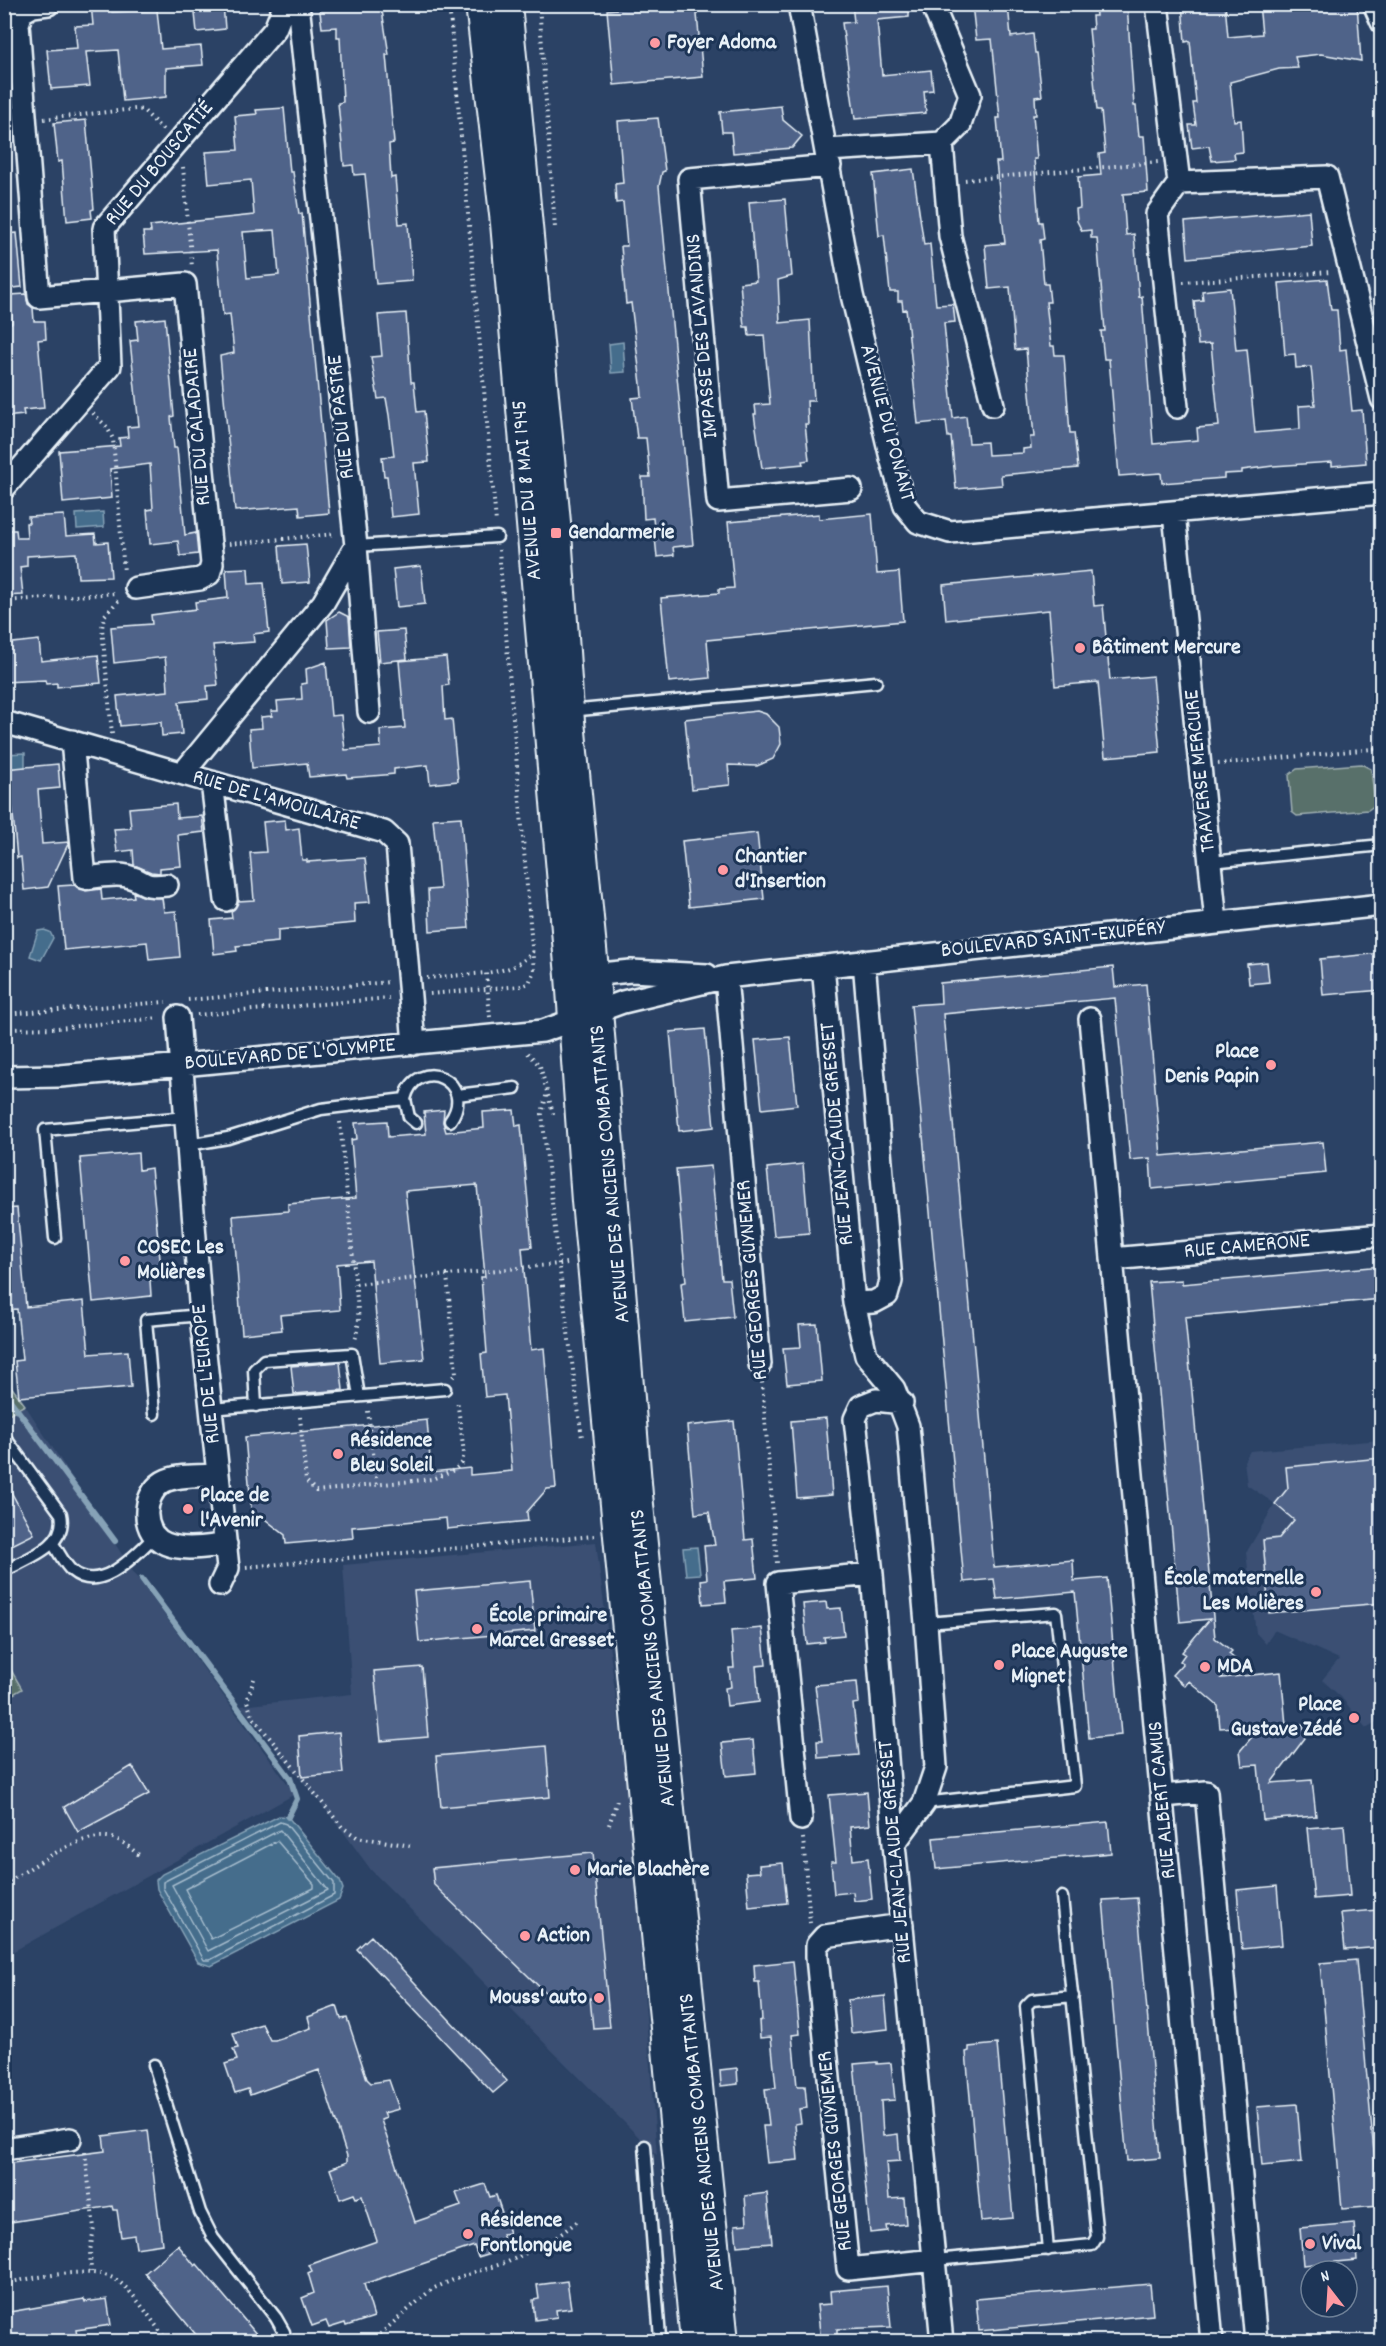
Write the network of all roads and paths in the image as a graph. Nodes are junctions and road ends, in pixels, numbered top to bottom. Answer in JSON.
{"nodes":[{"id":1,"x":48,"y":4,"type":"edge"},
{"id":2,"x":285,"y":4,"type":"edge"},
{"id":3,"x":298,"y":4,"type":"edge"},
{"id":4,"x":449,"y":4,"type":"edge"},
{"id":5,"x":481,"y":4,"type":"edge"},
{"id":6,"x":506,"y":4,"type":"edge"},
{"id":7,"x":799,"y":4,"type":"edge"},
{"id":8,"x":932,"y":4,"type":"edge"},
{"id":9,"x":1156,"y":4,"type":"edge"},
{"id":10,"x":1374,"y":4,"type":"edge"},
{"id":11,"x":1382,"y":22,"type":"edge"},
{"id":12,"x":942,"y":143,"type":"junction"},
{"id":13,"x":828,"y":158,"type":"junction"},
{"id":14,"x":1176,"y":160,"type":"junction"},
{"id":15,"x":945,"y":182,"type":"junction"},
{"id":16,"x":1179,"y":183,"type":"junction"},
{"id":17,"x":1350,"y":270,"type":"junction"},
{"id":18,"x":1164,"y":284,"type":"junction"},
{"id":19,"x":105,"y":290,"type":"junction"},
{"id":20,"x":1382,"y":399,"type":"edge"},
{"id":21,"x":80,"y":400,"type":"junction"},
{"id":22,"x":993,"y":405,"type":"dead end"},
{"id":23,"x":1177,"y":408,"type":"dead end"},
{"id":24,"x":4,"y":488,"type":"edge"},
{"id":25,"x":852,"y":489,"type":"dead end"},
{"id":26,"x":1382,"y":493,"type":"edge"},
{"id":27,"x":1174,"y":513,"type":"junction"},
{"id":28,"x":497,"y":537,"type":"junction"},
{"id":29,"x":355,"y":539,"type":"junction"},
{"id":30,"x":210,"y":546,"type":"junction"},
{"id":31,"x":131,"y":590,"type":"junction"},
{"id":32,"x":4,"y":601,"type":"edge"},
{"id":33,"x":876,"y":682,"type":"dead end"},
{"id":34,"x":369,"y":712,"type":"dead end"},
{"id":35,"x":551,"y":716,"type":"junction"},
{"id":36,"x":4,"y":722,"type":"edge"},
{"id":37,"x":72,"y":741,"type":"junction"},
{"id":38,"x":1382,"y":748,"type":"edge"},
{"id":39,"x":114,"y":753,"type":"junction"},
{"id":40,"x":1200,"y":766,"type":"junction"},
{"id":41,"x":183,"y":773,"type":"junction"},
{"id":42,"x":212,"y":782,"type":"junction"},
{"id":43,"x":1382,"y":845,"type":"edge"},
{"id":44,"x":1211,"y":862,"type":"junction"},
{"id":45,"x":167,"y":885,"type":"dead end"},
{"id":46,"x":226,"y":900,"type":"dead end"},
{"id":47,"x":1382,"y":905,"type":"edge"},
{"id":48,"x":1216,"y":922,"type":"junction"},
{"id":49,"x":533,"y":951,"type":"junction"},
{"id":50,"x":864,"y":961,"type":"junction"},
{"id":51,"x":823,"y":966,"type":"junction"},
{"id":52,"x":486,"y":973,"type":"junction"},
{"id":53,"x":582,"y":975,"type":"junction"},
{"id":54,"x":726,"y":976,"type":"junction"},
{"id":55,"x":409,"y":988,"type":"junction"},
{"id":56,"x":488,"y":988,"type":"junction"},
{"id":57,"x":179,"y":1006,"type":"junction"},
{"id":58,"x":4,"y":1014,"type":"edge"},
{"id":59,"x":586,"y":1016,"type":"junction"},
{"id":60,"x":1090,"y":1019,"type":"dead end"},
{"id":61,"x":4,"y":1029,"type":"edge"},
{"id":62,"x":414,"y":1044,"type":"junction"},
{"id":63,"x":182,"y":1066,"type":"junction"},
{"id":64,"x":4,"y":1077,"type":"edge"},
{"id":65,"x":515,"y":1088,"type":"dead end"},
{"id":66,"x":547,"y":1092,"type":"dead end"},
{"id":67,"x":457,"y":1095,"type":"junction"},
{"id":68,"x":405,"y":1100,"type":"junction"},
{"id":69,"x":338,"y":1106,"type":"junction"},
{"id":70,"x":186,"y":1117,"type":"junction"},
{"id":71,"x":450,"y":1121,"type":"dead end"},
{"id":72,"x":416,"y":1123,"type":"dead end"},
{"id":73,"x":188,"y":1145,"type":"junction"},
{"id":74,"x":1382,"y":1235,"type":"edge"},
{"id":75,"x":55,"y":1238,"type":"dead end"},
{"id":76,"x":1112,"y":1259,"type":"junction"},
{"id":77,"x":447,"y":1275,"type":"junction"},
{"id":78,"x":356,"y":1284,"type":"junction"},
{"id":79,"x":854,"y":1303,"type":"junction"},
{"id":80,"x":201,"y":1315,"type":"junction"},
{"id":81,"x":352,"y":1354,"type":"junction"},
{"id":82,"x":760,"y":1364,"type":"joint"},
{"id":83,"x":445,"y":1389,"type":"junction"},
{"id":84,"x":363,"y":1395,"type":"junction"},
{"id":85,"x":298,"y":1401,"type":"junction"},
{"id":86,"x":902,"y":1403,"type":"junction"},
{"id":87,"x":256,"y":1406,"type":"junction"},
{"id":88,"x":211,"y":1409,"type":"junction"},
{"id":89,"x":154,"y":1414,"type":"dead end"},
{"id":90,"x":5,"y":1438,"type":"edge"},
{"id":91,"x":218,"y":1475,"type":"junction"},
{"id":92,"x":377,"y":1485,"type":"junction"},
{"id":93,"x":155,"y":1536,"type":"junction"},
{"id":94,"x":595,"y":1536,"type":"dead end"},
{"id":95,"x":53,"y":1544,"type":"junction"},
{"id":96,"x":225,"y":1544,"type":"junction"},
{"id":97,"x":4,"y":1571,"type":"edge"},
{"id":98,"x":872,"y":1574,"type":"junction"},
{"id":99,"x":224,"y":1577,"type":"joint"},
{"id":100,"x":778,"y":1583,"type":"junction"},
{"id":101,"x":926,"y":1623,"type":"junction"},
{"id":102,"x":254,"y":1679,"type":"dead end"},
{"id":103,"x":890,"y":1791,"type":"junction"},
{"id":104,"x":1163,"y":1796,"type":"junction"},
{"id":105,"x":924,"y":1803,"type":"junction"},
{"id":106,"x":801,"y":1819,"type":"joint"},
{"id":107,"x":894,"y":1844,"type":"junction"},
{"id":108,"x":412,"y":1846,"type":"dead end"},
{"id":109,"x":139,"y":1855,"type":"dead end"},
{"id":110,"x":4,"y":1884,"type":"edge"},
{"id":111,"x":1062,"y":1898,"type":"dead end"},
{"id":112,"x":902,"y":1924,"type":"junction"},
{"id":113,"x":817,"y":1945,"type":"junction"},
{"id":114,"x":1073,"y":1996,"type":"junction"},
{"id":115,"x":154,"y":2066,"type":"dead end"},
{"id":116,"x":70,"y":2139,"type":"joint"},
{"id":117,"x":645,"y":2146,"type":"dead end"},
{"id":118,"x":4,"y":2149,"type":"edge"},
{"id":119,"x":578,"y":2221,"type":"dead end"},
{"id":120,"x":1048,"y":2250,"type":"junction"},
{"id":121,"x":935,"y":2260,"type":"junction"},
{"id":122,"x":91,"y":2272,"type":"junction"},
{"id":123,"x":4,"y":2283,"type":"edge"},
{"id":124,"x":660,"y":2337,"type":"dead end"},
{"id":125,"x":168,"y":2342,"type":"edge"},
{"id":126,"x":286,"y":2342,"type":"edge"},
{"id":127,"x":371,"y":2342,"type":"edge"},
{"id":128,"x":696,"y":2342,"type":"edge"},
{"id":129,"x":723,"y":2342,"type":"edge"},
{"id":130,"x":942,"y":2342,"type":"edge"},
{"id":131,"x":1212,"y":2342,"type":"edge"},
{"id":132,"x":1256,"y":2342,"type":"edge"}],
"edges":[{"from":1,"to":19,"type":"street"},
{"from":2,"to":19,"type":"street","name":"RUE DU BOUSCATIÉ"},
{"from":3,"to":29,"type":"street","name":"RUE DU PASTRE"},
{"from":4,"to":28,"type":"path"},
{"from":5,"to":35,"type":"main road","name":"AVENUE DU 8 MAI 1945"},
{"from":6,"to":35,"type":"main road","name":"AVENUE DU 8 MAI 1945"},
{"from":7,"to":13,"type":"street","name":"AVENUE DU PONANT"},
{"from":8,"to":12,"type":"street"},
{"from":9,"to":14,"type":"street"},
{"from":10,"to":11,"type":"street"},
{"from":12,"to":13,"type":"street"},
{"from":12,"to":15,"type":"street"},
{"from":13,"to":25,"type":"street","name":"IMPASSE DES LAVANDINS"},
{"from":13,"to":27,"type":"street","name":"AVENUE DU PONANT"},
{"from":14,"to":15,"type":"path"},
{"from":14,"to":16,"type":"street"},
{"from":15,"to":22,"type":"street"},
{"from":16,"to":17,"type":"street"},
{"from":16,"to":18,"type":"street"},
{"from":17,"to":18,"type":"path"},
{"from":17,"to":20,"type":"street"},
{"from":18,"to":23,"type":"street"},
{"from":19,"to":21,"type":"street","name":"RUE DU BOUSCATIÉ"},
{"from":19,"to":30,"type":"street","name":"RUE DU CALADAIRE"},
{"from":21,"to":24,"type":"street","name":"RUE DU BOUSCATIÉ"},
{"from":21,"to":31,"type":"path"},
{"from":26,"to":27,"type":"street","name":"AVENUE DU PONANT"},
{"from":27,"to":40,"type":"street","name":"TRAVERSE MERCURE"},
{"from":28,"to":29,"type":"lane"},
{"from":28,"to":49,"type":"path"},
{"from":29,"to":30,"type":"path"},
{"from":29,"to":34,"type":"street","name":"RUE DU PASTRE"},
{"from":29,"to":41,"type":"street"},
{"from":30,"to":31,"type":"street","name":"RUE DU CALADAIRE"},
{"from":31,"to":32,"type":"path"},
{"from":31,"to":39,"type":"path"},
{"from":33,"to":35,"type":"lane"},
{"from":35,"to":53,"type":"main road","name":"AVENUE DU 8 MAI 1945"},
{"from":35,"to":53,"type":"main road","name":"AVENUE DU 8 MAI 1945"},
{"from":36,"to":37,"type":"street","name":"RUE DE L'AMOULAIRE"},
{"from":37,"to":39,"type":"street","name":"RUE DE L'AMOULAIRE"},
{"from":37,"to":45,"type":"street"},
{"from":38,"to":40,"type":"path"},
{"from":39,"to":41,"type":"street","name":"RUE DE L'AMOULAIRE"},
{"from":40,"to":44,"type":"street","name":"TRAVERSE MERCURE"},
{"from":41,"to":42,"type":"street","name":"RUE DE L'AMOULAIRE"},
{"from":42,"to":46,"type":"street"},
{"from":42,"to":55,"type":"street","name":"RUE DE L'AMOULAIRE"},
{"from":43,"to":44,"type":"lane"},
{"from":44,"to":48,"type":"street","name":"TRAVERSE MERCURE"},
{"from":47,"to":48,"type":"street","name":"BOULEVARD SAINT-EXUPÉRY"},
{"from":48,"to":50,"type":"street","name":"BOULEVARD SAINT-EXUPÉRY"},
{"from":49,"to":52,"type":"path"},
{"from":49,"to":56,"type":"path"},
{"from":50,"to":51,"type":"street","name":"BOULEVARD SAINT-EXUPÉRY"},
{"from":50,"to":79,"type":"street"},
{"from":51,"to":54,"type":"street","name":"BOULEVARD SAINT-EXUPÉRY"},
{"from":51,"to":79,"type":"street","name":"RUE JEAN-CLAUDE GRESSET"},
{"from":52,"to":55,"type":"path"},
{"from":52,"to":56,"type":"path"},
{"from":53,"to":54,"type":"street","name":"BOULEVARD SAINT-EXUPÉRY"},
{"from":53,"to":59,"type":"main road","name":"AVENUE DES ANCIENS COMBATTANTS"},
{"from":54,"to":59,"type":"street","name":"BOULEVARD SAINT-EXUPÉRY"},
{"from":54,"to":82,"type":"street","name":"RUE GEORGES GUYNEMER"},
{"from":55,"to":56,"type":"path"},
{"from":55,"to":57,"type":"path"},
{"from":55,"to":57,"type":"path"},
{"from":55,"to":62,"type":"street"},
{"from":57,"to":58,"type":"path"},
{"from":57,"to":61,"type":"path"},
{"from":57,"to":63,"type":"street","name":"RUE DE L'EUROPE"},
{"from":59,"to":62,"type":"street","name":"BOULEVARD DE L'OLYMPIE"},
{"from":59,"to":128,"type":"main road","name":"AVENUE DES ANCIENS COMBATTANTS"},
{"from":59,"to":129,"type":"main road","name":"AVENUE DES ANCIENS COMBATTANTS"},
{"from":60,"to":76,"type":"street","name":"RUE ALBERT CAMUS"},
{"from":62,"to":63,"type":"street","name":"BOULEVARD DE L'OLYMPIE"},
{"from":63,"to":64,"type":"street","name":"BOULEVARD DE L'OLYMPIE"},
{"from":63,"to":70,"type":"street","name":"RUE DE L'EUROPE"},
{"from":65,"to":67,"type":"lane"},
{"from":66,"to":77,"type":"path"},
{"from":67,"to":68,"type":"lane"},
{"from":67,"to":71,"type":"lane"},
{"from":68,"to":69,"type":"lane"},
{"from":68,"to":72,"type":"lane"},
{"from":69,"to":73,"type":"lane"},
{"from":69,"to":78,"type":"path"},
{"from":70,"to":73,"type":"street","name":"RUE DE L'EUROPE"},
{"from":70,"to":75,"type":"lane"},
{"from":73,"to":80,"type":"street","name":"RUE DE L'EUROPE"},
{"from":74,"to":76,"type":"street","name":"RUE CAMERONE"},
{"from":76,"to":104,"type":"street","name":"RUE ALBERT CAMUS"},
{"from":77,"to":78,"type":"path"},
{"from":77,"to":83,"type":"path"},
{"from":78,"to":81,"type":"path"},
{"from":79,"to":86,"type":"street","name":"RUE JEAN-CLAUDE GRESSET"},
{"from":80,"to":88,"type":"street","name":"RUE DE L'EUROPE"},
{"from":80,"to":89,"type":"lane"},
{"from":81,"to":84,"type":"lane"},
{"from":81,"to":87,"type":"lane"},
{"from":82,"to":100,"type":"path","name":"RUE GEORGES GUYNEMER"},
{"from":83,"to":84,"type":"lane"},
{"from":83,"to":92,"type":"path"},
{"from":84,"to":85,"type":"lane"},
{"from":84,"to":92,"type":"path"},
{"from":85,"to":87,"type":"lane"},
{"from":85,"to":92,"type":"path"},
{"from":86,"to":98,"type":"street","name":"RUE JEAN-CLAUDE GRESSET"},
{"from":86,"to":101,"type":"street"},
{"from":87,"to":88,"type":"lane"},
{"from":88,"to":91,"type":"street","name":"RUE DE L'EUROPE"},
{"from":90,"to":95,"type":"lane"},
{"from":91,"to":93,"type":"street"},
{"from":91,"to":96,"type":"street","name":"RUE DE L'EUROPE"},
{"from":93,"to":95,"type":"lane"},
{"from":93,"to":96,"type":"street"},
{"from":94,"to":99,"type":"path"},
{"from":95,"to":97,"type":"lane"},
{"from":96,"to":99,"type":"street","name":"RUE DE L'EUROPE"},
{"from":98,"to":100,"type":"street"},
{"from":98,"to":103,"type":"street","name":"RUE JEAN-CLAUDE GRESSET"},
{"from":100,"to":106,"type":"street"},
{"from":101,"to":105,"type":"street"},
{"from":101,"to":105,"type":"lane"},
{"from":102,"to":108,"type":"path"},
{"from":103,"to":105,"type":"street"},
{"from":103,"to":107,"type":"street","name":"RUE JEAN-CLAUDE GRESSET"},
{"from":104,"to":131,"type":"street","name":"RUE ALBERT CAMUS"},
{"from":104,"to":132,"type":"street"},
{"from":105,"to":107,"type":"street"},
{"from":106,"to":113,"type":"path"},
{"from":107,"to":112,"type":"street","name":"RUE JEAN-CLAUDE GRESSET"},
{"from":109,"to":110,"type":"path"},
{"from":111,"to":114,"type":"lane"},
{"from":112,"to":113,"type":"street"},
{"from":112,"to":121,"type":"street","name":"RUE JEAN-CLAUDE GRESSET"},
{"from":113,"to":121,"type":"street","name":"RUE GEORGES GUYNEMER"},
{"from":114,"to":120,"type":"lane"},
{"from":114,"to":120,"type":"lane"},
{"from":115,"to":126,"type":"lane"},
{"from":116,"to":118,"type":"street"},
{"from":116,"to":122,"type":"path"},
{"from":117,"to":124,"type":"lane"},
{"from":119,"to":127,"type":"path"},
{"from":120,"to":121,"type":"lane"},
{"from":121,"to":130,"type":"street","name":"RUE JEAN-CLAUDE GRESSET"},
{"from":122,"to":123,"type":"path"},
{"from":122,"to":125,"type":"path"}]}
